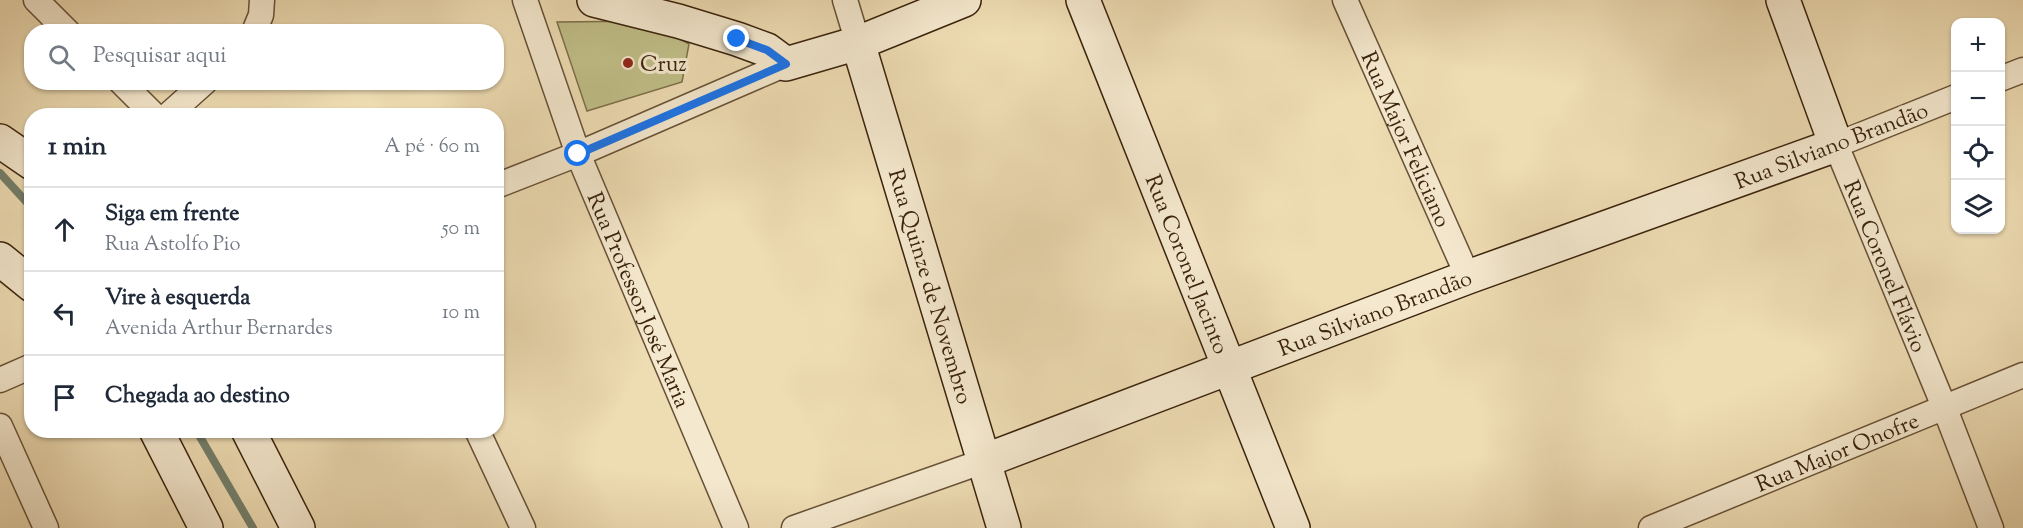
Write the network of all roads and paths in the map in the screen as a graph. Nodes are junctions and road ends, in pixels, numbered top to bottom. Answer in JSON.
{"nodes":[{"id":1,"x":36,"y":0,"type":"edge"},
{"id":2,"x":262,"y":0,"type":"edge"},
{"id":3,"x":525,"y":0,"type":"edge"},
{"id":4,"x":594,"y":0,"type":"edge"},
{"id":5,"x":845,"y":0,"type":"edge"},
{"id":6,"x":964,"y":0,"type":"edge"},
{"id":7,"x":1083,"y":0,"type":"edge"},
{"id":8,"x":1345,"y":0,"type":"edge"},
{"id":9,"x":1784,"y":0,"type":"edge"},
{"id":10,"x":673,"y":10,"type":"edge"},
{"id":11,"x":60,"y":24,"type":"edge"},
{"id":12,"x":257,"y":24,"type":"edge"},
{"id":13,"x":858,"y":43,"type":"junction"},
{"id":14,"x":786,"y":64,"type":"junction"},
{"id":15,"x":2023,"y":70,"type":"edge"},
{"id":16,"x":2005,"y":77,"type":"edge"},
{"id":17,"x":129,"y":90,"type":"edge"},
{"id":18,"x":196,"y":90,"type":"edge"},
{"id":19,"x":1951,"y":99,"type":"edge"},
{"id":20,"x":147,"y":108,"type":"edge"},
{"id":21,"x":176,"y":108,"type":"edge"},
{"id":22,"x":0,"y":141,"type":"edge"},
{"id":23,"x":1836,"y":145,"type":"junction"},
{"id":24,"x":578,"y":154,"type":"junction"},
{"id":25,"x":24,"y":158,"type":"edge"},
{"id":26,"x":504,"y":183,"type":"edge"},
{"id":27,"x":0,"y":259,"type":"edge"},
{"id":28,"x":1468,"y":277,"type":"junction"},
{"id":29,"x":24,"y":278,"type":"edge"},
{"id":30,"x":1230,"y":367,"type":"junction"},
{"id":31,"x":24,"y":370,"type":"edge"},
{"id":32,"x":2023,"y":375,"type":"edge"},
{"id":33,"x":0,"y":380,"type":"edge"},
{"id":34,"x":1945,"y":409,"type":"junction"},
{"id":35,"x":0,"y":426,"type":"edge"},
{"id":36,"x":160,"y":438,"type":"edge"},
{"id":37,"x":252,"y":438,"type":"edge"},
{"id":38,"x":481,"y":438,"type":"edge"},
{"id":39,"x":984,"y":461,"type":"junction"},
{"id":40,"x":46,"y":528,"type":"edge"},
{"id":41,"x":206,"y":528,"type":"edge"},
{"id":42,"x":298,"y":528,"type":"edge"},
{"id":43,"x":523,"y":528,"type":"edge"},
{"id":44,"x":736,"y":528,"type":"edge"},
{"id":45,"x":794,"y":528,"type":"edge"},
{"id":46,"x":1004,"y":528,"type":"edge"},
{"id":47,"x":1293,"y":528,"type":"edge"},
{"id":48,"x":1651,"y":528,"type":"edge"},
{"id":49,"x":1991,"y":528,"type":"edge"}],
"edges":[{"from":1,"to":11,"type":"street"},
{"from":2,"to":12,"type":"street"},
{"from":3,"to":24,"type":"street","name":"Rua Professor José Maria"},
{"from":4,"to":10,"type":"street"},
{"from":5,"to":13,"type":"street"},
{"from":6,"to":13,"type":"street"},
{"from":7,"to":30,"type":"street","name":"Rua Coronel Jacinto"},
{"from":8,"to":28,"type":"street","name":"Rua Major Feliciano"},
{"from":9,"to":23,"type":"street","name":"Rua Coronel Flávio"},
{"from":10,"to":14,"type":"street"},
{"from":13,"to":14,"type":"street"},
{"from":13,"to":39,"type":"street","name":"Rua Quinze de Novembro"},
{"from":14,"to":24,"type":"street"},
{"from":15,"to":16,"type":"street"},
{"from":17,"to":20,"type":"street"},
{"from":18,"to":21,"type":"street"},
{"from":19,"to":23,"type":"street","name":"Rua Silviano Brandão"},
{"from":22,"to":25,"type":"street"},
{"from":23,"to":28,"type":"street","name":"Rua Silviano Brandão"},
{"from":23,"to":34,"type":"street","name":"Rua Coronel Flávio"},
{"from":24,"to":26,"type":"street"},
{"from":24,"to":44,"type":"street","name":"Rua Professor José Maria"},
{"from":27,"to":29,"type":"street"},
{"from":28,"to":30,"type":"street","name":"Rua Silviano Brandão"},
{"from":30,"to":39,"type":"street","name":"Rua Silviano Brandão"},
{"from":30,"to":47,"type":"street","name":"Rua Coronel Jacinto"},
{"from":31,"to":33,"type":"street"},
{"from":32,"to":34,"type":"street","name":"Rua Major Onofre"},
{"from":34,"to":48,"type":"street","name":"Rua Major Onofre"},
{"from":34,"to":49,"type":"street","name":"Rua Coronel Flávio"},
{"from":35,"to":40,"type":"street"},
{"from":36,"to":41,"type":"street"},
{"from":37,"to":42,"type":"street"},
{"from":38,"to":43,"type":"street"},
{"from":39,"to":45,"type":"street","name":"Rua Silviano Brandão"},
{"from":39,"to":46,"type":"street","name":"Rua Quinze de Novembro"}]}
